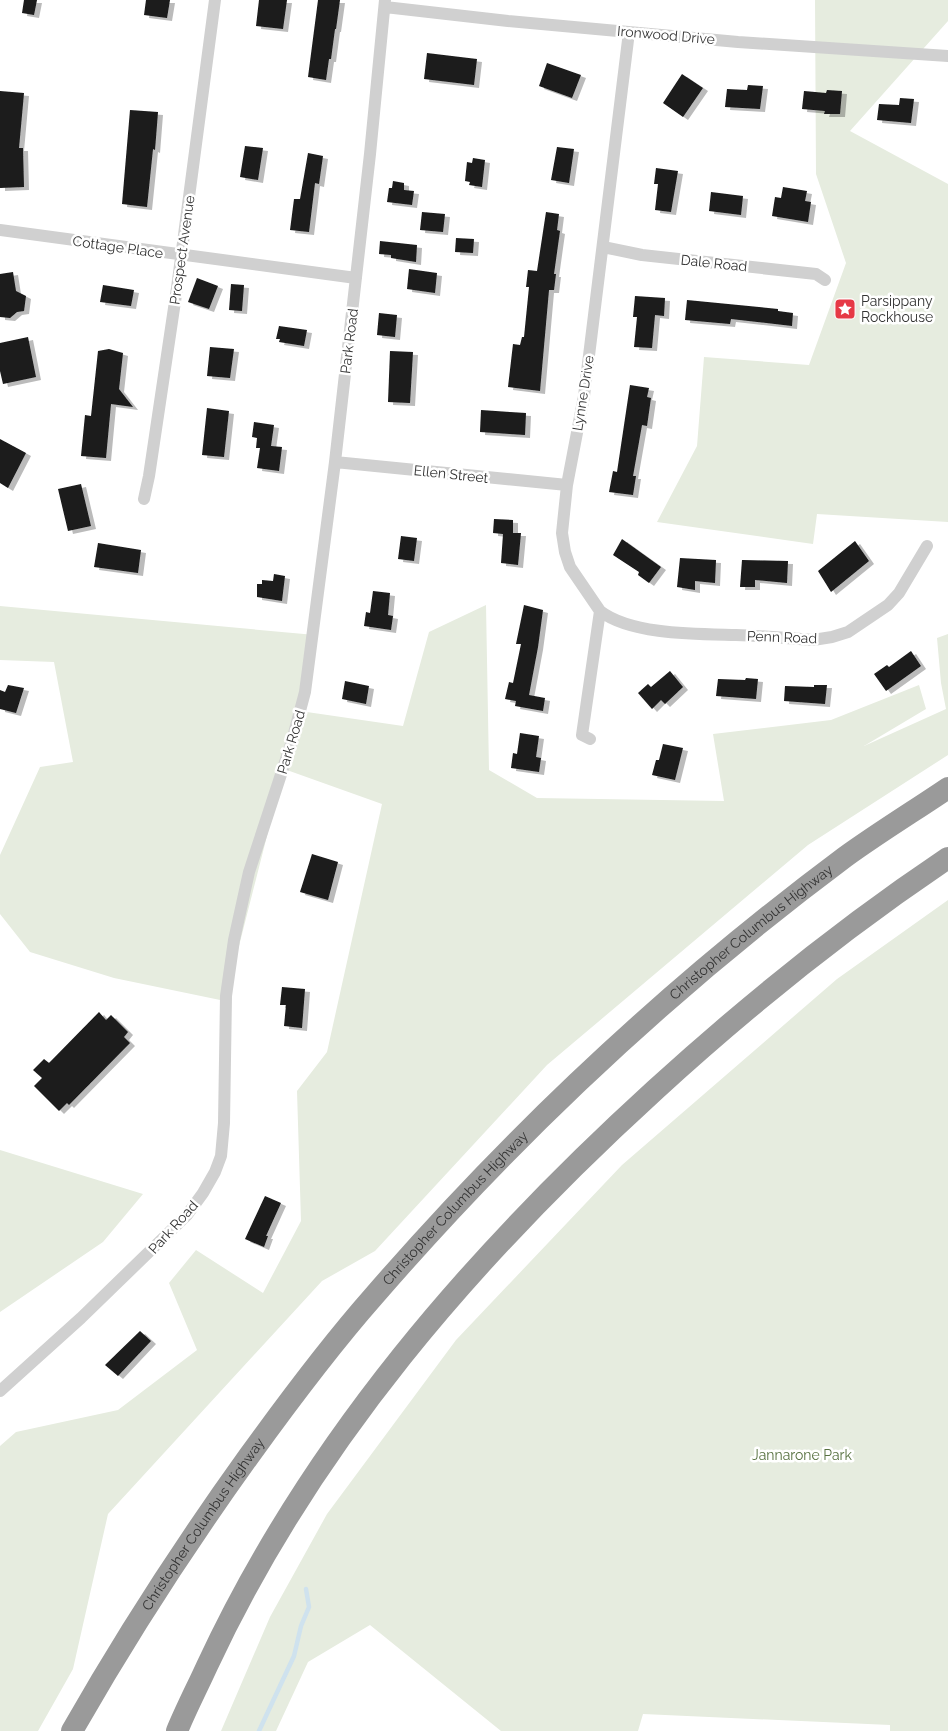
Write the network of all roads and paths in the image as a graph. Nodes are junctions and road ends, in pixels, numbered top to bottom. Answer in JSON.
{"nodes":[{"id":1,"x":215,"y":0,"type":"edge"},
{"id":2,"x":385,"y":3,"type":"edge"},
{"id":3,"x":629,"y":32,"type":"junction"},
{"id":4,"x":948,"y":56,"type":"edge"},
{"id":5,"x":0,"y":230,"type":"edge"},
{"id":6,"x":603,"y":247,"type":"junction"},
{"id":7,"x":182,"y":255,"type":"junction"},
{"id":8,"x":356,"y":278,"type":"junction"},
{"id":9,"x":826,"y":280,"type":"dead end"},
{"id":10,"x":335,"y":462,"type":"junction"},
{"id":11,"x":567,"y":485,"type":"junction"},
{"id":12,"x":144,"y":499,"type":"dead end"},
{"id":13,"x":927,"y":546,"type":"dead end"},
{"id":14,"x":600,"y":612,"type":"junction"},
{"id":15,"x":590,"y":738,"type":"dead end"},
{"id":16,"x":948,"y":788,"type":"edge"},
{"id":17,"x":948,"y":858,"type":"edge"},
{"id":18,"x":0,"y":1391,"type":"edge"},
{"id":19,"x":72,"y":1731,"type":"edge"},
{"id":20,"x":177,"y":1731,"type":"edge"}],
"edges":[{"from":1,"to":7,"type":"street","name":"Prospect Avenue"},
{"from":2,"to":3,"type":"street","name":"Ironwood Drive"},
{"from":2,"to":8,"type":"street","name":"Park Road"},
{"from":3,"to":4,"type":"street","name":"Ironwood Drive"},
{"from":3,"to":6,"type":"street","name":"Lynne Drive"},
{"from":5,"to":7,"type":"street","name":"Cottage Place"},
{"from":6,"to":9,"type":"street","name":"Dale Road"},
{"from":6,"to":11,"type":"street","name":"Lynne Drive"},
{"from":7,"to":8,"type":"street","name":"Cottage Place"},
{"from":7,"to":12,"type":"street","name":"Prospect Avenue"},
{"from":8,"to":10,"type":"street","name":"Park Road"},
{"from":10,"to":11,"type":"street","name":"Ellen Street"},
{"from":10,"to":18,"type":"street","name":"Park Road"},
{"from":11,"to":14,"type":"street","name":"Lynne Drive"},
{"from":13,"to":14,"type":"street","name":"Penn Road"},
{"from":14,"to":15,"type":"street"},
{"from":16,"to":19,"type":"highway","name":"Christopher Columbus Highway"},
{"from":17,"to":20,"type":"highway"}]}
